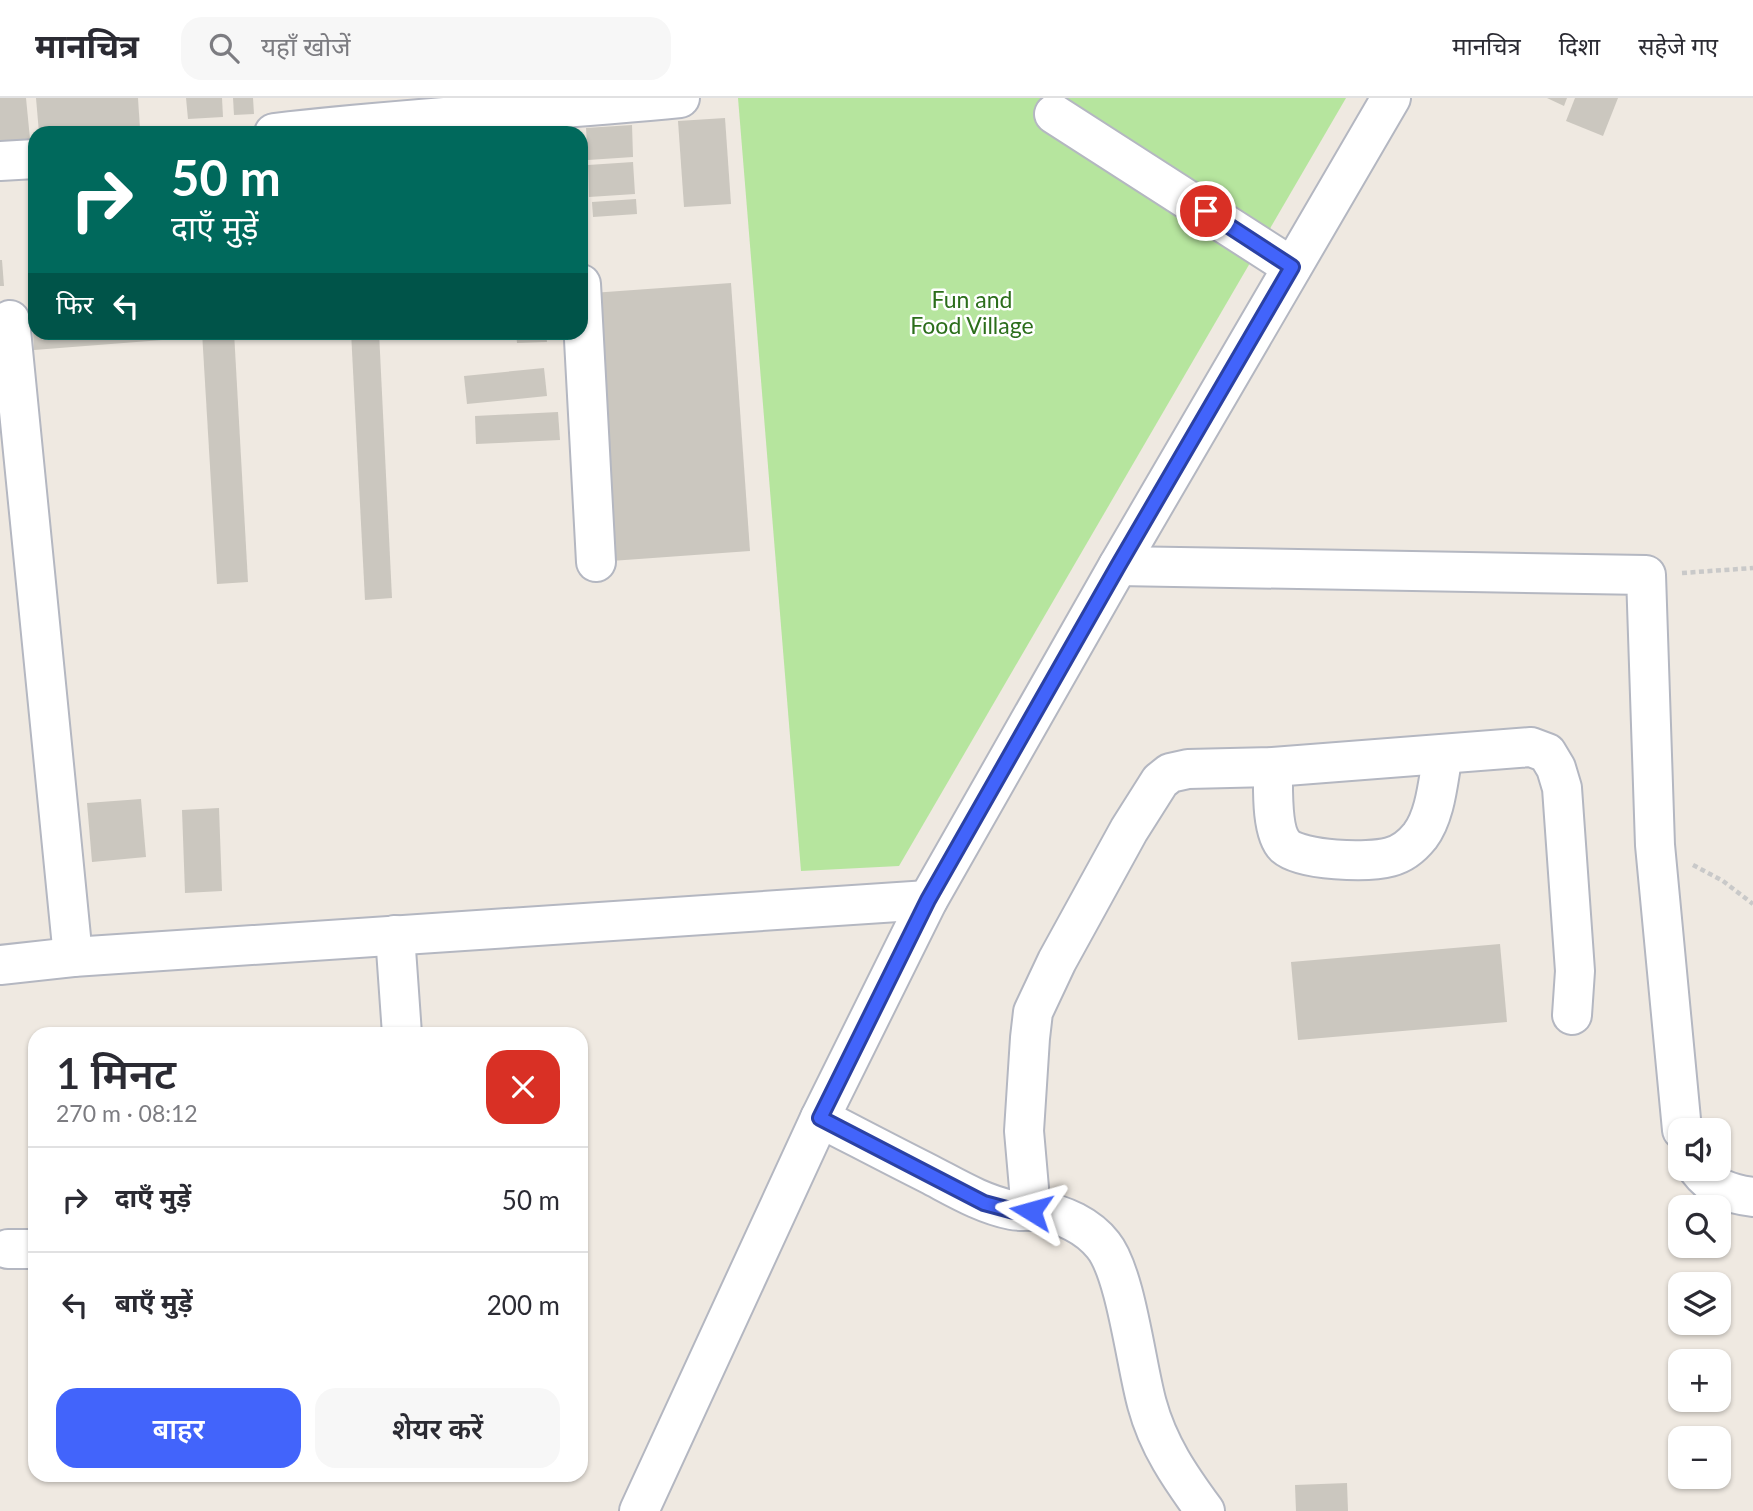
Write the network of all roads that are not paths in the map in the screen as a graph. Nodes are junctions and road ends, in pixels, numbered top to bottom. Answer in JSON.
{"nodes":[{"id":1,"x":680,"y":98,"type":"edge"},
{"id":2,"x":1391,"y":98,"type":"edge"},
{"id":3,"x":1054,"y":114,"type":"dead end"},
{"id":4,"x":571,"y":121,"type":"edge"},
{"id":5,"x":330,"y":126,"type":"edge"},
{"id":6,"x":28,"y":159,"type":"edge"},
{"id":7,"x":0,"y":161,"type":"edge"},
{"id":8,"x":1292,"y":267,"type":"junction"},
{"id":9,"x":10,"y":320,"type":"dead end"},
{"id":10,"x":584,"y":340,"type":"edge"},
{"id":11,"x":596,"y":562,"type":"dead end"},
{"id":12,"x":1118,"y":566,"type":"junction"},
{"id":13,"x":1443,"y":754,"type":"junction"},
{"id":14,"x":1273,"y":767,"type":"junction"},
{"id":15,"x":928,"y":900,"type":"junction"},
{"id":16,"x":395,"y":935,"type":"junction"},
{"id":17,"x":73,"y":957,"type":"junction"},
{"id":18,"x":0,"y":965,"type":"edge"},
{"id":19,"x":1572,"y":1015,"type":"dead end"},
{"id":20,"x":402,"y":1027,"type":"edge"},
{"id":21,"x":820,"y":1118,"type":"junction"},
{"id":22,"x":1681,"y":1118,"type":"edge"},
{"id":23,"x":1706,"y":1181,"type":"edge"},
{"id":24,"x":1753,"y":1197,"type":"edge"},
{"id":25,"x":1031,"y":1211,"type":"junction"},
{"id":26,"x":1178,"y":1494,"type":"edge"},
{"id":27,"x":639,"y":1511,"type":"edge"},
{"id":28,"x":1205,"y":1511,"type":"edge"}],
"edges":[{"from":1,"to":4,"type":"street"},
{"from":2,"to":8,"type":"street"},
{"from":3,"to":8,"type":"street"},
{"from":4,"to":5,"type":"street"},
{"from":6,"to":7,"type":"street"},
{"from":8,"to":12,"type":"street"},
{"from":9,"to":17,"type":"street"},
{"from":10,"to":11,"type":"street"},
{"from":12,"to":15,"type":"street"},
{"from":12,"to":22,"type":"street"},
{"from":13,"to":14,"type":"street"},
{"from":13,"to":14,"type":"street"},
{"from":13,"to":19,"type":"street"},
{"from":14,"to":25,"type":"street"},
{"from":15,"to":16,"type":"street"},
{"from":15,"to":21,"type":"street"},
{"from":16,"to":17,"type":"street"},
{"from":16,"to":20,"type":"street"},
{"from":17,"to":18,"type":"street"},
{"from":21,"to":25,"type":"street"},
{"from":21,"to":27,"type":"street"},
{"from":23,"to":24,"type":"street"},
{"from":25,"to":26,"type":"street"},
{"from":26,"to":28,"type":"street"}]}
